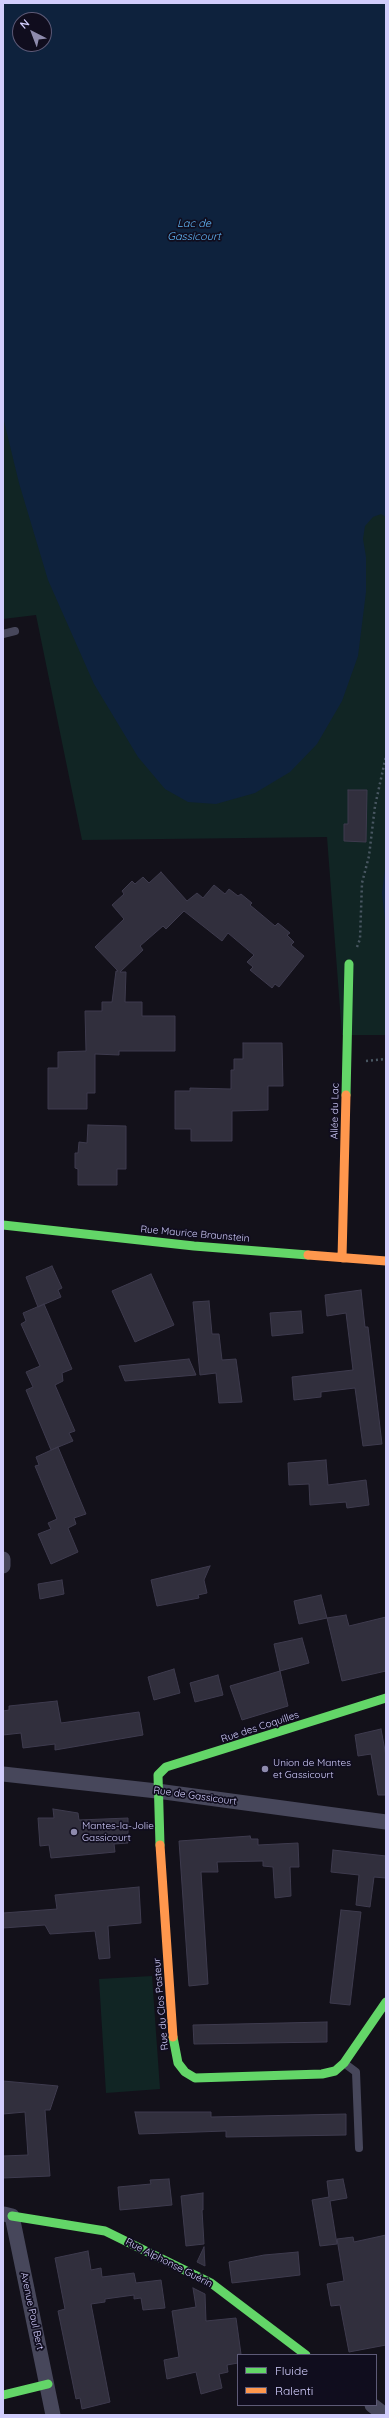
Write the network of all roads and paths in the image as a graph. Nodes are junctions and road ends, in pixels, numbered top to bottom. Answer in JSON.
{"nodes":[{"id":1,"x":14,"y":632,"type":"dead end"},
{"id":2,"x":3,"y":634,"type":"edge"},
{"id":3,"x":386,"y":756,"type":"edge"},
{"id":4,"x":349,"y":964,"type":"joint"},
{"id":5,"x":3,"y":1225,"type":"edge"},
{"id":6,"x":342,"y":1258,"type":"junction"},
{"id":7,"x":386,"y":1261,"type":"edge"},
{"id":8,"x":3,"y":1559,"type":"edge"},
{"id":9,"x":4,"y":1566,"type":"edge"},
{"id":10,"x":386,"y":1698,"type":"edge"},
{"id":11,"x":3,"y":1774,"type":"edge"},
{"id":12,"x":157,"y":1791,"type":"junction"},
{"id":13,"x":386,"y":1822,"type":"edge"},
{"id":14,"x":386,"y":2002,"type":"edge"},
{"id":15,"x":344,"y":2063,"type":"junction"},
{"id":16,"x":359,"y":2148,"type":"dead end"},
{"id":17,"x":7,"y":2215,"type":"edge"},
{"id":18,"x":305,"y":2354,"type":"edge"},
{"id":19,"x":48,"y":2384,"type":"junction"},
{"id":20,"x":3,"y":2395,"type":"edge"},
{"id":21,"x":373,"y":2406,"type":"edge"},
{"id":22,"x":53,"y":2415,"type":"edge"},
{"id":23,"x":385,"y":2415,"type":"edge"}],
"edges":[{"from":1,"to":2,"type":"lane"},
{"from":3,"to":4,"type":"path"},
{"from":4,"to":6,"type":"street","name":"Allée du Lac"},
{"from":5,"to":6,"type":"street","name":"Rue Maurice Braunstein"},
{"from":6,"to":7,"type":"street","name":"Rue Maurice Braunstein"},
{"from":8,"to":9,"type":"street"},
{"from":10,"to":12,"type":"street","name":"Rue des Coquilles"},
{"from":11,"to":12,"type":"street","name":"Rue de Gassicourt"},
{"from":12,"to":13,"type":"street","name":"Rue de Gassicourt"},
{"from":12,"to":15,"type":"street","name":"Rue du Clos Pasteur"},
{"from":14,"to":15,"type":"street","name":"Rue du Clos Pasteur"},
{"from":15,"to":16,"type":"lane"},
{"from":17,"to":18,"type":"street","name":"Rue Alphonse Guérin"},
{"from":17,"to":19,"type":"street","name":"Avenue Paul Bert"},
{"from":19,"to":20,"type":"street"},
{"from":19,"to":22,"type":"street","name":"Avenue Paul Bert"},
{"from":21,"to":23,"type":"street"}]}
